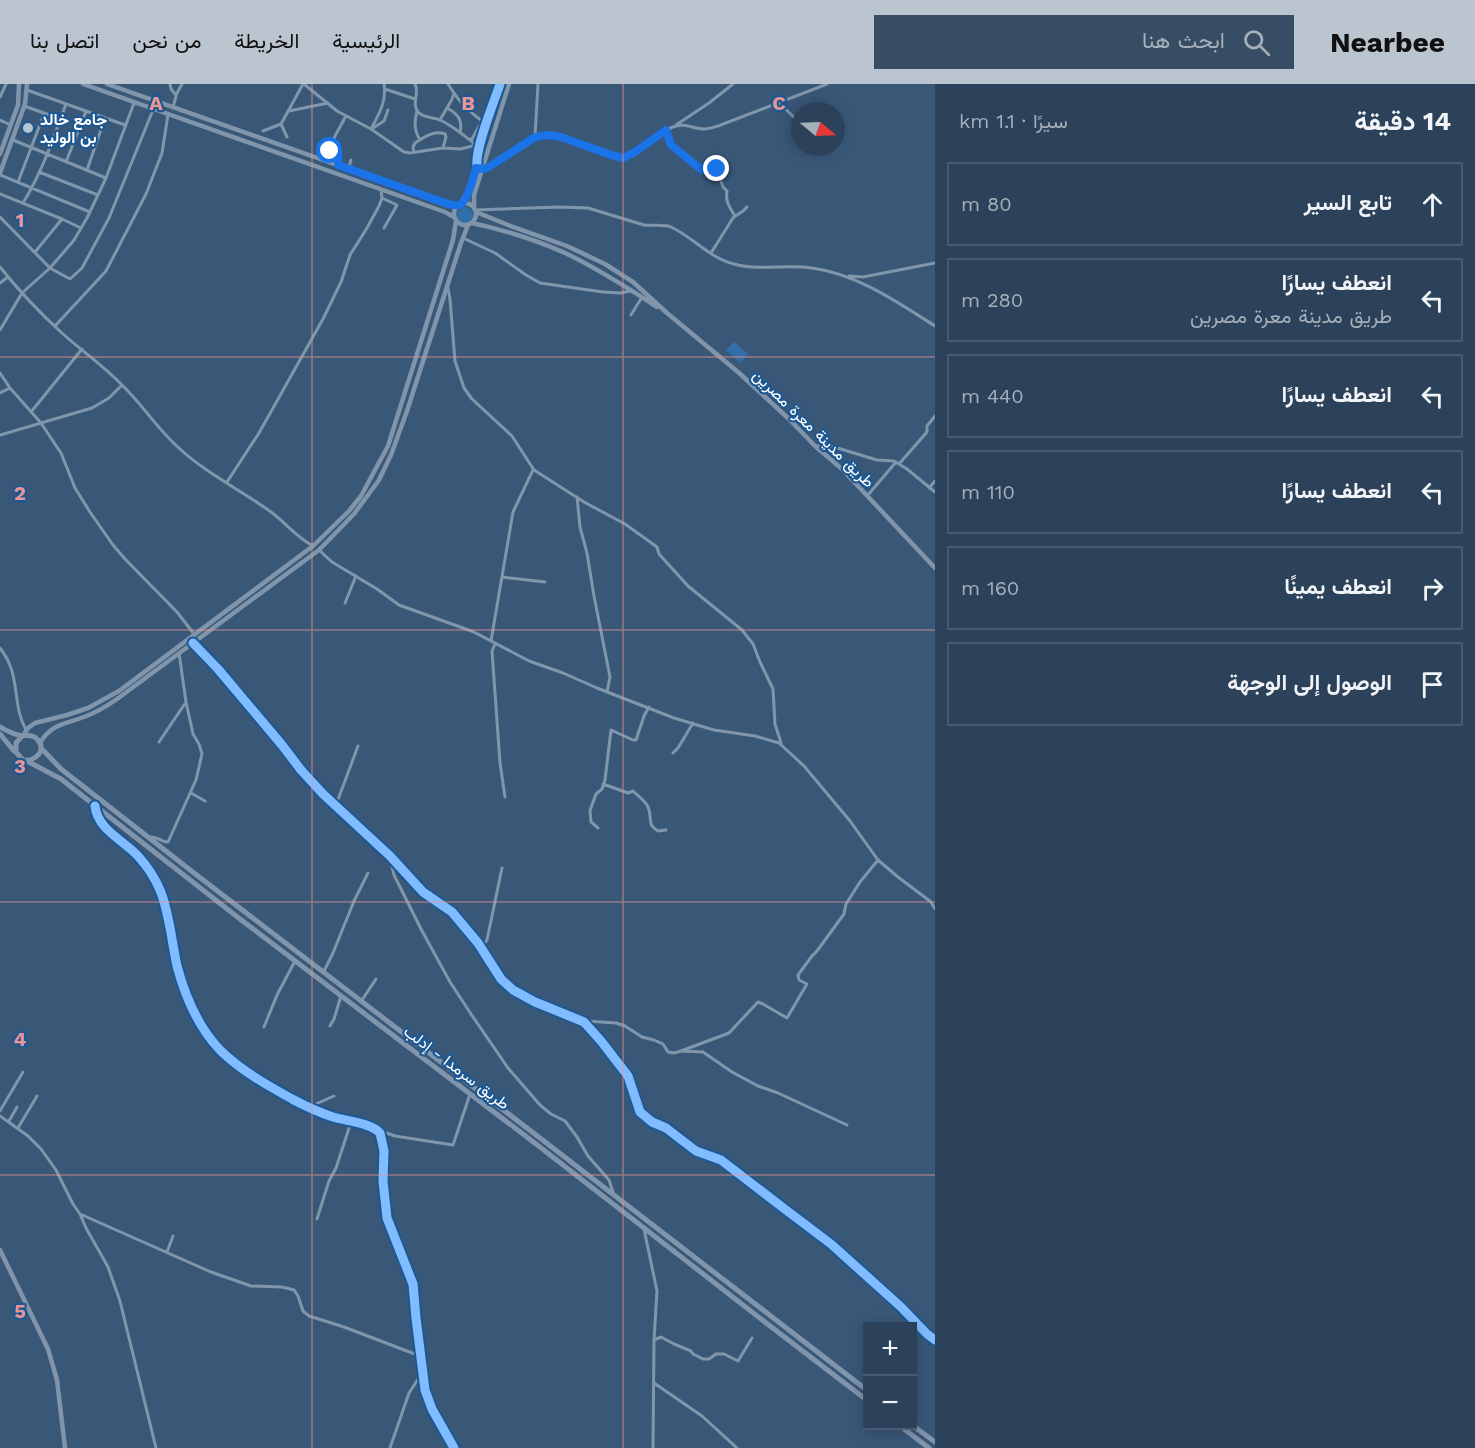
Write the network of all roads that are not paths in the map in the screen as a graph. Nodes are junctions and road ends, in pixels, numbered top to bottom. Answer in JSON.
{"nodes":[{"id":1,"x":6,"y":84,"type":"edge"},
{"id":2,"x":20,"y":84,"type":"edge"},
{"id":3,"x":83,"y":84,"type":"edge"},
{"id":4,"x":107,"y":84,"type":"edge"},
{"id":5,"x":170,"y":84,"type":"edge"},
{"id":6,"x":182,"y":84,"type":"edge"},
{"id":7,"x":303,"y":84,"type":"edge"},
{"id":8,"x":384,"y":84,"type":"edge"},
{"id":9,"x":415,"y":84,"type":"edge"},
{"id":10,"x":448,"y":84,"type":"edge"},
{"id":11,"x":502,"y":84,"type":"edge"},
{"id":12,"x":509,"y":84,"type":"edge"},
{"id":13,"x":538,"y":84,"type":"edge"},
{"id":14,"x":733,"y":84,"type":"edge"},
{"id":15,"x":826,"y":84,"type":"edge"},
{"id":16,"x":27,"y":87,"type":"edge"},
{"id":17,"x":385,"y":89,"type":"junction"},
{"id":18,"x":454,"y":94,"type":"junction"},
{"id":19,"x":176,"y":95,"type":"junction"},
{"id":20,"x":0,"y":97,"type":"edge"},
{"id":21,"x":415,"y":99,"type":"junction"},
{"id":22,"x":778,"y":102,"type":"junction"},
{"id":23,"x":134,"y":103,"type":"junction"},
{"id":24,"x":328,"y":103,"type":"junction"},
{"id":25,"x":66,"y":104,"type":"junction"},
{"id":26,"x":24,"y":106,"type":"junction"},
{"id":27,"x":172,"y":106,"type":"junction"},
{"id":28,"x":447,"y":108,"type":"junction"},
{"id":29,"x":153,"y":110,"type":"junction"},
{"id":30,"x":388,"y":110,"type":"dead end"},
{"id":31,"x":86,"y":111,"type":"junction"},
{"id":32,"x":288,"y":111,"type":"junction"},
{"id":33,"x":417,"y":111,"type":"junction"},
{"id":34,"x":44,"y":114,"type":"junction"},
{"id":35,"x":791,"y":114,"type":"edge"},
{"id":36,"x":168,"y":115,"type":"junction"},
{"id":37,"x":346,"y":116,"type":"junction"},
{"id":38,"x":105,"y":117,"type":"junction"},
{"id":39,"x":61,"y":119,"type":"junction"},
{"id":40,"x":0,"y":120,"type":"edge"},
{"id":41,"x":440,"y":120,"type":"junction"},
{"id":42,"x":281,"y":124,"type":"junction"},
{"id":43,"x":11,"y":125,"type":"junction"},
{"id":44,"x":126,"y":125,"type":"junction"},
{"id":45,"x":675,"y":125,"type":"junction"},
{"id":46,"x":461,"y":126,"type":"junction"},
{"id":47,"x":468,"y":126,"type":"dead end"},
{"id":48,"x":371,"y":129,"type":"junction"},
{"id":49,"x":666,"y":130,"type":"junction"},
{"id":50,"x":263,"y":131,"type":"dead end"},
{"id":51,"x":460,"y":133,"type":"junction"},
{"id":52,"x":287,"y":137,"type":"dead end"},
{"id":53,"x":535,"y":137,"type":"junction"},
{"id":54,"x":468,"y":139,"type":"junction"},
{"id":55,"x":12,"y":140,"type":"junction"},
{"id":56,"x":420,"y":140,"type":"junction"},
{"id":57,"x":333,"y":142,"type":"junction"},
{"id":58,"x":476,"y":145,"type":"junction"},
{"id":59,"x":483,"y":145,"type":"junction"},
{"id":60,"x":32,"y":148,"type":"junction"},
{"id":61,"x":443,"y":148,"type":"junction"},
{"id":62,"x":1,"y":150,"type":"edge"},
{"id":63,"x":330,"y":151,"type":"dead end"},
{"id":64,"x":414,"y":152,"type":"junction"},
{"id":65,"x":47,"y":154,"type":"junction"},
{"id":66,"x":351,"y":160,"type":"dead end"},
{"id":67,"x":66,"y":162,"type":"junction"},
{"id":68,"x":338,"y":165,"type":"junction"},
{"id":69,"x":348,"y":168,"type":"junction"},
{"id":70,"x":479,"y":168,"type":"junction"},
{"id":71,"x":87,"y":170,"type":"junction"},
{"id":72,"x":39,"y":172,"type":"junction"},
{"id":73,"x":0,"y":174,"type":"edge"},
{"id":74,"x":106,"y":178,"type":"junction"},
{"id":75,"x":18,"y":182,"type":"junction"},
{"id":76,"x":32,"y":188,"type":"junction"},
{"id":77,"x":381,"y":189,"type":"junction"},
{"id":78,"x":0,"y":194,"type":"edge"},
{"id":79,"x":98,"y":195,"type":"junction"},
{"id":80,"x":382,"y":198,"type":"junction"},
{"id":81,"x":23,"y":203,"type":"junction"},
{"id":82,"x":460,"y":205,"type":"junction"},
{"id":83,"x":747,"y":207,"type":"dead end"},
{"id":84,"x":475,"y":210,"type":"junction"},
{"id":85,"x":90,"y":212,"type":"junction"},
{"id":86,"x":735,"y":216,"type":"junction"},
{"id":87,"x":0,"y":217,"type":"edge"},
{"id":88,"x":62,"y":219,"type":"junction"},
{"id":89,"x":455,"y":219,"type":"junction"},
{"id":90,"x":470,"y":224,"type":"junction"},
{"id":91,"x":81,"y":228,"type":"junction"},
{"id":92,"x":384,"y":228,"type":"dead end"},
{"id":93,"x":463,"y":238,"type":"junction"},
{"id":94,"x":35,"y":252,"type":"junction"},
{"id":95,"x":711,"y":253,"type":"junction"},
{"id":96,"x":935,"y":263,"type":"edge"},
{"id":97,"x":0,"y":267,"type":"edge"},
{"id":98,"x":50,"y":268,"type":"junction"},
{"id":99,"x":844,"y":275,"type":"junction"},
{"id":100,"x":8,"y":277,"type":"junction"},
{"id":101,"x":0,"y":283,"type":"edge"},
{"id":102,"x":447,"y":284,"type":"junction"},
{"id":103,"x":630,"y":291,"type":"junction"},
{"id":104,"x":21,"y":293,"type":"junction"},
{"id":105,"x":642,"y":297,"type":"junction"},
{"id":106,"x":667,"y":313,"type":"junction"},
{"id":107,"x":630,"y":315,"type":"dead end"},
{"id":108,"x":55,"y":326,"type":"junction"},
{"id":109,"x":935,"y":326,"type":"edge"},
{"id":110,"x":0,"y":330,"type":"edge"},
{"id":111,"x":82,"y":349,"type":"junction"},
{"id":112,"x":0,"y":373,"type":"edge"},
{"id":113,"x":122,"y":385,"type":"junction"},
{"id":114,"x":10,"y":388,"type":"junction"},
{"id":115,"x":0,"y":393,"type":"edge"},
{"id":116,"x":31,"y":412,"type":"junction"},
{"id":117,"x":935,"y":416,"type":"edge"},
{"id":118,"x":41,"y":423,"type":"junction"},
{"id":119,"x":0,"y":435,"type":"edge"},
{"id":120,"x":815,"y":446,"type":"junction"},
{"id":121,"x":897,"y":463,"type":"junction"},
{"id":122,"x":533,"y":470,"type":"junction"},
{"id":123,"x":935,"y":481,"type":"edge"},
{"id":124,"x":227,"y":482,"type":"junction"},
{"id":125,"x":929,"y":488,"type":"junction"},
{"id":126,"x":935,"y":492,"type":"edge"},
{"id":127,"x":867,"y":495,"type":"junction"},
{"id":128,"x":577,"y":497,"type":"junction"},
{"id":129,"x":313,"y":546,"type":"junction"},
{"id":130,"x":319,"y":550,"type":"junction"},
{"id":131,"x":935,"y":568,"type":"edge"},
{"id":132,"x":356,"y":576,"type":"junction"},
{"id":133,"x":502,"y":577,"type":"junction"},
{"id":134,"x":545,"y":582,"type":"dead end"},
{"id":135,"x":345,"y":603,"type":"dead end"},
{"id":136,"x":194,"y":634,"type":"junction"},
{"id":137,"x":491,"y":641,"type":"junction"},
{"id":138,"x":193,"y":643,"type":"junction"},
{"id":139,"x":495,"y":644,"type":"junction"},
{"id":140,"x":0,"y":648,"type":"edge"},
{"id":141,"x":179,"y":653,"type":"junction"},
{"id":142,"x":157,"y":666,"type":"junction"},
{"id":143,"x":607,"y":692,"type":"junction"},
{"id":144,"x":186,"y":702,"type":"junction"},
{"id":145,"x":649,"y":707,"type":"junction"},
{"id":146,"x":693,"y":723,"type":"junction"},
{"id":147,"x":0,"y":727,"type":"edge"},
{"id":148,"x":0,"y":734,"type":"edge"},
{"id":149,"x":24,"y":734,"type":"junction"},
{"id":150,"x":159,"y":742,"type":"dead end"},
{"id":151,"x":782,"y":745,"type":"junction"},
{"id":152,"x":40,"y":746,"type":"junction"},
{"id":153,"x":358,"y":746,"type":"dead end"},
{"id":154,"x":16,"y":753,"type":"junction"},
{"id":155,"x":673,"y":753,"type":"dead end"},
{"id":156,"x":27,"y":761,"type":"junction"},
{"id":157,"x":603,"y":784,"type":"junction"},
{"id":158,"x":191,"y":793,"type":"junction"},
{"id":159,"x":505,"y":797,"type":"dead end"},
{"id":160,"x":205,"y":801,"type":"dead end"},
{"id":161,"x":336,"y":805,"type":"junction"},
{"id":162,"x":95,"y":806,"type":"junction"},
{"id":163,"x":598,"y":828,"type":"dead end"},
{"id":164,"x":666,"y":830,"type":"dead end"},
{"id":165,"x":148,"y":837,"type":"junction"},
{"id":166,"x":390,"y":856,"type":"junction"},
{"id":167,"x":878,"y":860,"type":"junction"},
{"id":168,"x":502,"y":868,"type":"dead end"},
{"id":169,"x":368,"y":873,"type":"dead end"},
{"id":170,"x":935,"y":909,"type":"edge"},
{"id":171,"x":481,"y":948,"type":"junction"},
{"id":172,"x":295,"y":961,"type":"junction"},
{"id":173,"x":323,"y":973,"type":"junction"},
{"id":174,"x":376,"y":979,"type":"dead end"},
{"id":175,"x":340,"y":996,"type":"junction"},
{"id":176,"x":361,"y":1001,"type":"junction"},
{"id":177,"x":584,"y":1022,"type":"junction"},
{"id":178,"x":330,"y":1026,"type":"dead end"},
{"id":179,"x":264,"y":1027,"type":"dead end"},
{"id":180,"x":681,"y":1051,"type":"junction"},
{"id":181,"x":23,"y":1072,"type":"dead end"},
{"id":182,"x":470,"y":1094,"type":"junction"},
{"id":183,"x":37,"y":1096,"type":"dead end"},
{"id":184,"x":334,"y":1096,"type":"dead end"},
{"id":185,"x":17,"y":1107,"type":"dead end"},
{"id":186,"x":308,"y":1108,"type":"junction"},
{"id":187,"x":0,"y":1114,"type":"edge"},
{"id":188,"x":9,"y":1122,"type":"junction"},
{"id":189,"x":351,"y":1122,"type":"junction"},
{"id":190,"x":847,"y":1125,"type":"dead end"},
{"id":191,"x":18,"y":1128,"type":"junction"},
{"id":192,"x":377,"y":1129,"type":"junction"},
{"id":193,"x":540,"y":1138,"type":"junction"},
{"id":194,"x":536,"y":1144,"type":"junction"},
{"id":195,"x":614,"y":1195,"type":"junction"},
{"id":196,"x":80,"y":1214,"type":"junction"},
{"id":197,"x":317,"y":1219,"type":"dead end"},
{"id":198,"x":644,"y":1227,"type":"junction"},
{"id":199,"x":173,"y":1236,"type":"dead end"},
{"id":200,"x":0,"y":1250,"type":"edge"},
{"id":201,"x":167,"y":1252,"type":"junction"},
{"id":202,"x":682,"y":1252,"type":"junction"},
{"id":203,"x":752,"y":1338,"type":"dead end"},
{"id":204,"x":654,"y":1340,"type":"junction"},
{"id":205,"x":935,"y":1340,"type":"edge"},
{"id":206,"x":420,"y":1356,"type":"junction"},
{"id":207,"x":423,"y":1372,"type":"junction"},
{"id":208,"x":654,"y":1383,"type":"junction"},
{"id":209,"x":863,"y":1388,"type":"edge"},
{"id":210,"x":863,"y":1398,"type":"edge"},
{"id":211,"x":917,"y":1429,"type":"edge"},
{"id":212,"x":906,"y":1430,"type":"edge"},
{"id":213,"x":935,"y":1442,"type":"edge"},
{"id":214,"x":65,"y":1448,"type":"edge"},
{"id":215,"x":156,"y":1448,"type":"edge"},
{"id":216,"x":390,"y":1448,"type":"edge"},
{"id":217,"x":454,"y":1448,"type":"edge"},
{"id":218,"x":653,"y":1448,"type":"edge"},
{"id":219,"x":737,"y":1448,"type":"edge"},
{"id":220,"x":929,"y":1448,"type":"edge"}],
"edges":[{"from":1,"to":20,"type":"street"},
{"from":2,"to":43,"type":"main road"},
{"from":3,"to":23,"type":"main road"},
{"from":4,"to":27,"type":"main road"},
{"from":5,"to":19,"type":"street"},
{"from":6,"to":19,"type":"street"},
{"from":7,"to":24,"type":"street"},
{"from":7,"to":32,"type":"street"},
{"from":8,"to":17,"type":"street"},
{"from":9,"to":21,"type":"street"},
{"from":10,"to":18,"type":"street"},
{"from":11,"to":59,"type":"main road"},
{"from":12,"to":70,"type":"main road"},
{"from":13,"to":53,"type":"street"},
{"from":14,"to":45,"type":"street"},
{"from":15,"to":22,"type":"street"},
{"from":16,"to":25,"type":"street"},
{"from":16,"to":26,"type":"main road"},
{"from":17,"to":21,"type":"street"},
{"from":17,"to":48,"type":"street"},
{"from":18,"to":28,"type":"street"},
{"from":18,"to":54,"type":"street"},
{"from":19,"to":27,"type":"street"},
{"from":21,"to":33,"type":"street"},
{"from":22,"to":35,"type":"street"},
{"from":22,"to":45,"type":"street"},
{"from":23,"to":29,"type":"main road"},
{"from":23,"to":44,"type":"street"},
{"from":24,"to":32,"type":"street"},
{"from":24,"to":37,"type":"street"},
{"from":25,"to":31,"type":"street"},
{"from":25,"to":39,"type":"street"},
{"from":26,"to":34,"type":"street"},
{"from":26,"to":55,"type":"main road"},
{"from":27,"to":36,"type":"main road"},
{"from":27,"to":68,"type":"main road"},
{"from":28,"to":41,"type":"street"},
{"from":28,"to":46,"type":"street"},
{"from":29,"to":36,"type":"main road"},
{"from":29,"to":98,"type":"street"},
{"from":30,"to":48,"type":"street"},
{"from":31,"to":38,"type":"street"},
{"from":31,"to":67,"type":"street"},
{"from":32,"to":42,"type":"street"},
{"from":33,"to":41,"type":"street"},
{"from":33,"to":56,"type":"street"},
{"from":34,"to":39,"type":"street"},
{"from":34,"to":60,"type":"street"},
{"from":36,"to":77,"type":"main road"},
{"from":36,"to":108,"type":"street"},
{"from":37,"to":48,"type":"street"},
{"from":37,"to":57,"type":"street"},
{"from":38,"to":44,"type":"street"},
{"from":38,"to":71,"type":"street"},
{"from":39,"to":65,"type":"street"},
{"from":40,"to":43,"type":"street"},
{"from":41,"to":51,"type":"street"},
{"from":42,"to":50,"type":"street"},
{"from":42,"to":52,"type":"street"},
{"from":43,"to":62,"type":"main road"},
{"from":44,"to":74,"type":"street"},
{"from":45,"to":49,"type":"street"},
{"from":46,"to":47,"type":"street"},
{"from":46,"to":51,"type":"street"},
{"from":48,"to":64,"type":"street"},
{"from":49,"to":53,"type":"street"},
{"from":49,"to":86,"type":"street"},
{"from":51,"to":54,"type":"street"},
{"from":53,"to":70,"type":"street"},
{"from":54,"to":58,"type":"street"},
{"from":55,"to":60,"type":"street"},
{"from":55,"to":73,"type":"main road"},
{"from":56,"to":61,"type":"street"},
{"from":56,"to":64,"type":"street"},
{"from":57,"to":63,"type":"street"},
{"from":57,"to":68,"type":"street"},
{"from":58,"to":59,"type":"street"},
{"from":58,"to":61,"type":"street"},
{"from":59,"to":70,"type":"main road"},
{"from":60,"to":65,"type":"street"},
{"from":60,"to":75,"type":"street"},
{"from":61,"to":64,"type":"street"},
{"from":65,"to":67,"type":"street"},
{"from":65,"to":72,"type":"street"},
{"from":66,"to":69,"type":"street"},
{"from":67,"to":71,"type":"street"},
{"from":68,"to":69,"type":"main road"},
{"from":69,"to":82,"type":"main road"},
{"from":70,"to":82,"type":"main road"},
{"from":70,"to":84,"type":"main road"},
{"from":71,"to":74,"type":"street"},
{"from":72,"to":76,"type":"street"},
{"from":72,"to":79,"type":"street"},
{"from":73,"to":75,"type":"street"},
{"from":74,"to":79,"type":"street"},
{"from":75,"to":76,"type":"street"},
{"from":76,"to":81,"type":"street"},
{"from":76,"to":85,"type":"street"},
{"from":77,"to":80,"type":"street"},
{"from":77,"to":89,"type":"main road"},
{"from":78,"to":81,"type":"street"},
{"from":79,"to":85,"type":"street"},
{"from":80,"to":92,"type":"street"},
{"from":80,"to":124,"type":"street"},
{"from":81,"to":88,"type":"street"},
{"from":82,"to":84,"type":"main road"},
{"from":82,"to":89,"type":"main road"},
{"from":83,"to":86,"type":"street"},
{"from":84,"to":90,"type":"main road"},
{"from":84,"to":95,"type":"street"},
{"from":84,"to":106,"type":"main road","name":"طريق مدينة معرة مصرين"},
{"from":85,"to":91,"type":"street"},
{"from":86,"to":95,"type":"street"},
{"from":87,"to":94,"type":"street"},
{"from":88,"to":91,"type":"street"},
{"from":88,"to":94,"type":"street"},
{"from":89,"to":90,"type":"main road"},
{"from":89,"to":129,"type":"main road"},
{"from":90,"to":93,"type":"main road"},
{"from":90,"to":103,"type":"main road","name":"طريق مدينة معرة مصرين"},
{"from":91,"to":98,"type":"street"},
{"from":93,"to":102,"type":"main road"},
{"from":93,"to":103,"type":"street"},
{"from":94,"to":98,"type":"street"},
{"from":95,"to":99,"type":"street"},
{"from":96,"to":99,"type":"street"},
{"from":97,"to":100,"type":"street"},
{"from":98,"to":104,"type":"street"},
{"from":99,"to":109,"type":"street"},
{"from":100,"to":101,"type":"street"},
{"from":100,"to":104,"type":"street"},
{"from":102,"to":122,"type":"street"},
{"from":102,"to":130,"type":"main road"},
{"from":103,"to":105,"type":"main road","name":"طريق مدينة معرة مصرين"},
{"from":104,"to":108,"type":"street"},
{"from":104,"to":110,"type":"street"},
{"from":105,"to":106,"type":"main road","name":"طريق مدينة معرة مصرين"},
{"from":105,"to":107,"type":"street"},
{"from":106,"to":120,"type":"main road","name":"طريق مدينة معرة مصرين"},
{"from":108,"to":111,"type":"street"},
{"from":111,"to":113,"type":"street"},
{"from":111,"to":116,"type":"street"},
{"from":112,"to":114,"type":"street"},
{"from":113,"to":118,"type":"street"},
{"from":113,"to":124,"type":"street"},
{"from":114,"to":115,"type":"street"},
{"from":114,"to":116,"type":"street"},
{"from":116,"to":118,"type":"street"},
{"from":117,"to":121,"type":"street"},
{"from":118,"to":119,"type":"street"},
{"from":118,"to":136,"type":"street"},
{"from":120,"to":121,"type":"street"},
{"from":120,"to":127,"type":"main road","name":"طريق مدينة معرة مصرين"},
{"from":121,"to":125,"type":"street"},
{"from":121,"to":127,"type":"street"},
{"from":122,"to":128,"type":"street"},
{"from":122,"to":133,"type":"street"},
{"from":123,"to":125,"type":"street"},
{"from":124,"to":129,"type":"street"},
{"from":125,"to":126,"type":"street"},
{"from":127,"to":131,"type":"main road","name":"طريق مدينة معرة مصرين"},
{"from":128,"to":143,"type":"street"},
{"from":128,"to":151,"type":"street"},
{"from":129,"to":136,"type":"main road"},
{"from":130,"to":132,"type":"street"},
{"from":130,"to":138,"type":"main road"},
{"from":132,"to":135,"type":"street"},
{"from":132,"to":137,"type":"street"},
{"from":133,"to":134,"type":"street"},
{"from":133,"to":137,"type":"street"},
{"from":136,"to":142,"type":"main road"},
{"from":137,"to":139,"type":"street"},
{"from":138,"to":141,"type":"main road"},
{"from":138,"to":161,"type":"street"},
{"from":139,"to":143,"type":"street"},
{"from":139,"to":159,"type":"street"},
{"from":140,"to":149,"type":"street"},
{"from":141,"to":142,"type":"main road"},
{"from":141,"to":144,"type":"street"},
{"from":142,"to":149,"type":"main road"},
{"from":142,"to":152,"type":"main road"},
{"from":143,"to":145,"type":"street"},
{"from":144,"to":150,"type":"street"},
{"from":144,"to":158,"type":"street"},
{"from":145,"to":146,"type":"street"},
{"from":145,"to":157,"type":"street"},
{"from":146,"to":151,"type":"street"},
{"from":146,"to":155,"type":"street"},
{"from":147,"to":149,"type":"highway"},
{"from":148,"to":154,"type":"highway"},
{"from":149,"to":152,"type":"highway"},
{"from":149,"to":154,"type":"highway"},
{"from":151,"to":167,"type":"street"},
{"from":152,"to":156,"type":"highway"},
{"from":152,"to":165,"type":"highway","name":"طريق سرمدا - إدلب"},
{"from":153,"to":161,"type":"street"},
{"from":154,"to":156,"type":"highway"},
{"from":156,"to":162,"type":"highway","name":"طريق سرمدا - إدلب"},
{"from":157,"to":163,"type":"street"},
{"from":157,"to":164,"type":"street"},
{"from":158,"to":160,"type":"street"},
{"from":158,"to":165,"type":"street"},
{"from":161,"to":166,"type":"street"},
{"from":162,"to":172,"type":"highway","name":"طريق سرمدا - إدلب"},
{"from":162,"to":186,"type":"street"},
{"from":165,"to":173,"type":"highway","name":"طريق سرمدا - إدلب"},
{"from":166,"to":171,"type":"street"},
{"from":166,"to":195,"type":"street"},
{"from":167,"to":170,"type":"street"},
{"from":167,"to":180,"type":"street"},
{"from":168,"to":171,"type":"street"},
{"from":169,"to":173,"type":"street"},
{"from":171,"to":177,"type":"street"},
{"from":172,"to":175,"type":"highway","name":"طريق سرمدا - إدلب"},
{"from":172,"to":179,"type":"street"},
{"from":173,"to":176,"type":"highway","name":"طريق سرمدا - إدلب"},
{"from":174,"to":176,"type":"street"},
{"from":175,"to":178,"type":"street"},
{"from":175,"to":182,"type":"highway","name":"طريق سرمدا - إدلب"},
{"from":176,"to":193,"type":"highway","name":"طريق سرمدا - إدلب"},
{"from":177,"to":180,"type":"street"},
{"from":177,"to":205,"type":"street"},
{"from":180,"to":190,"type":"street"},
{"from":181,"to":187,"type":"street"},
{"from":182,"to":192,"type":"street"},
{"from":182,"to":194,"type":"highway","name":"طريق سرمدا - إدلب"},
{"from":183,"to":191,"type":"street"},
{"from":184,"to":186,"type":"street"},
{"from":185,"to":188,"type":"street"},
{"from":186,"to":189,"type":"street"},
{"from":187,"to":188,"type":"street"},
{"from":188,"to":191,"type":"street"},
{"from":189,"to":192,"type":"street"},
{"from":189,"to":197,"type":"street"},
{"from":191,"to":196,"type":"street"},
{"from":192,"to":206,"type":"street"},
{"from":193,"to":194,"type":"highway"},
{"from":193,"to":195,"type":"highway","name":"طريق سرمدا - إدلب"},
{"from":194,"to":198,"type":"highway","name":"طريق سرمدا - إدلب"},
{"from":195,"to":202,"type":"highway","name":"طريق سرمدا - إدلب"},
{"from":196,"to":201,"type":"street"},
{"from":196,"to":215,"type":"street"},
{"from":198,"to":202,"type":"highway","name":"طريق سرمدا - إدلب"},
{"from":198,"to":204,"type":"street"},
{"from":199,"to":201,"type":"street"},
{"from":200,"to":214,"type":"main road"},
{"from":201,"to":206,"type":"street"},
{"from":202,"to":209,"type":"highway","name":"طريق سرمدا - إدلب"},
{"from":202,"to":210,"type":"highway","name":"طريق سرمدا - إدلب"},
{"from":203,"to":204,"type":"street"},
{"from":204,"to":208,"type":"street"},
{"from":206,"to":207,"type":"street"},
{"from":207,"to":216,"type":"street"},
{"from":207,"to":217,"type":"street"},
{"from":208,"to":218,"type":"street"},
{"from":208,"to":219,"type":"street"},
{"from":211,"to":213,"type":"highway"},
{"from":212,"to":220,"type":"highway"}]}
